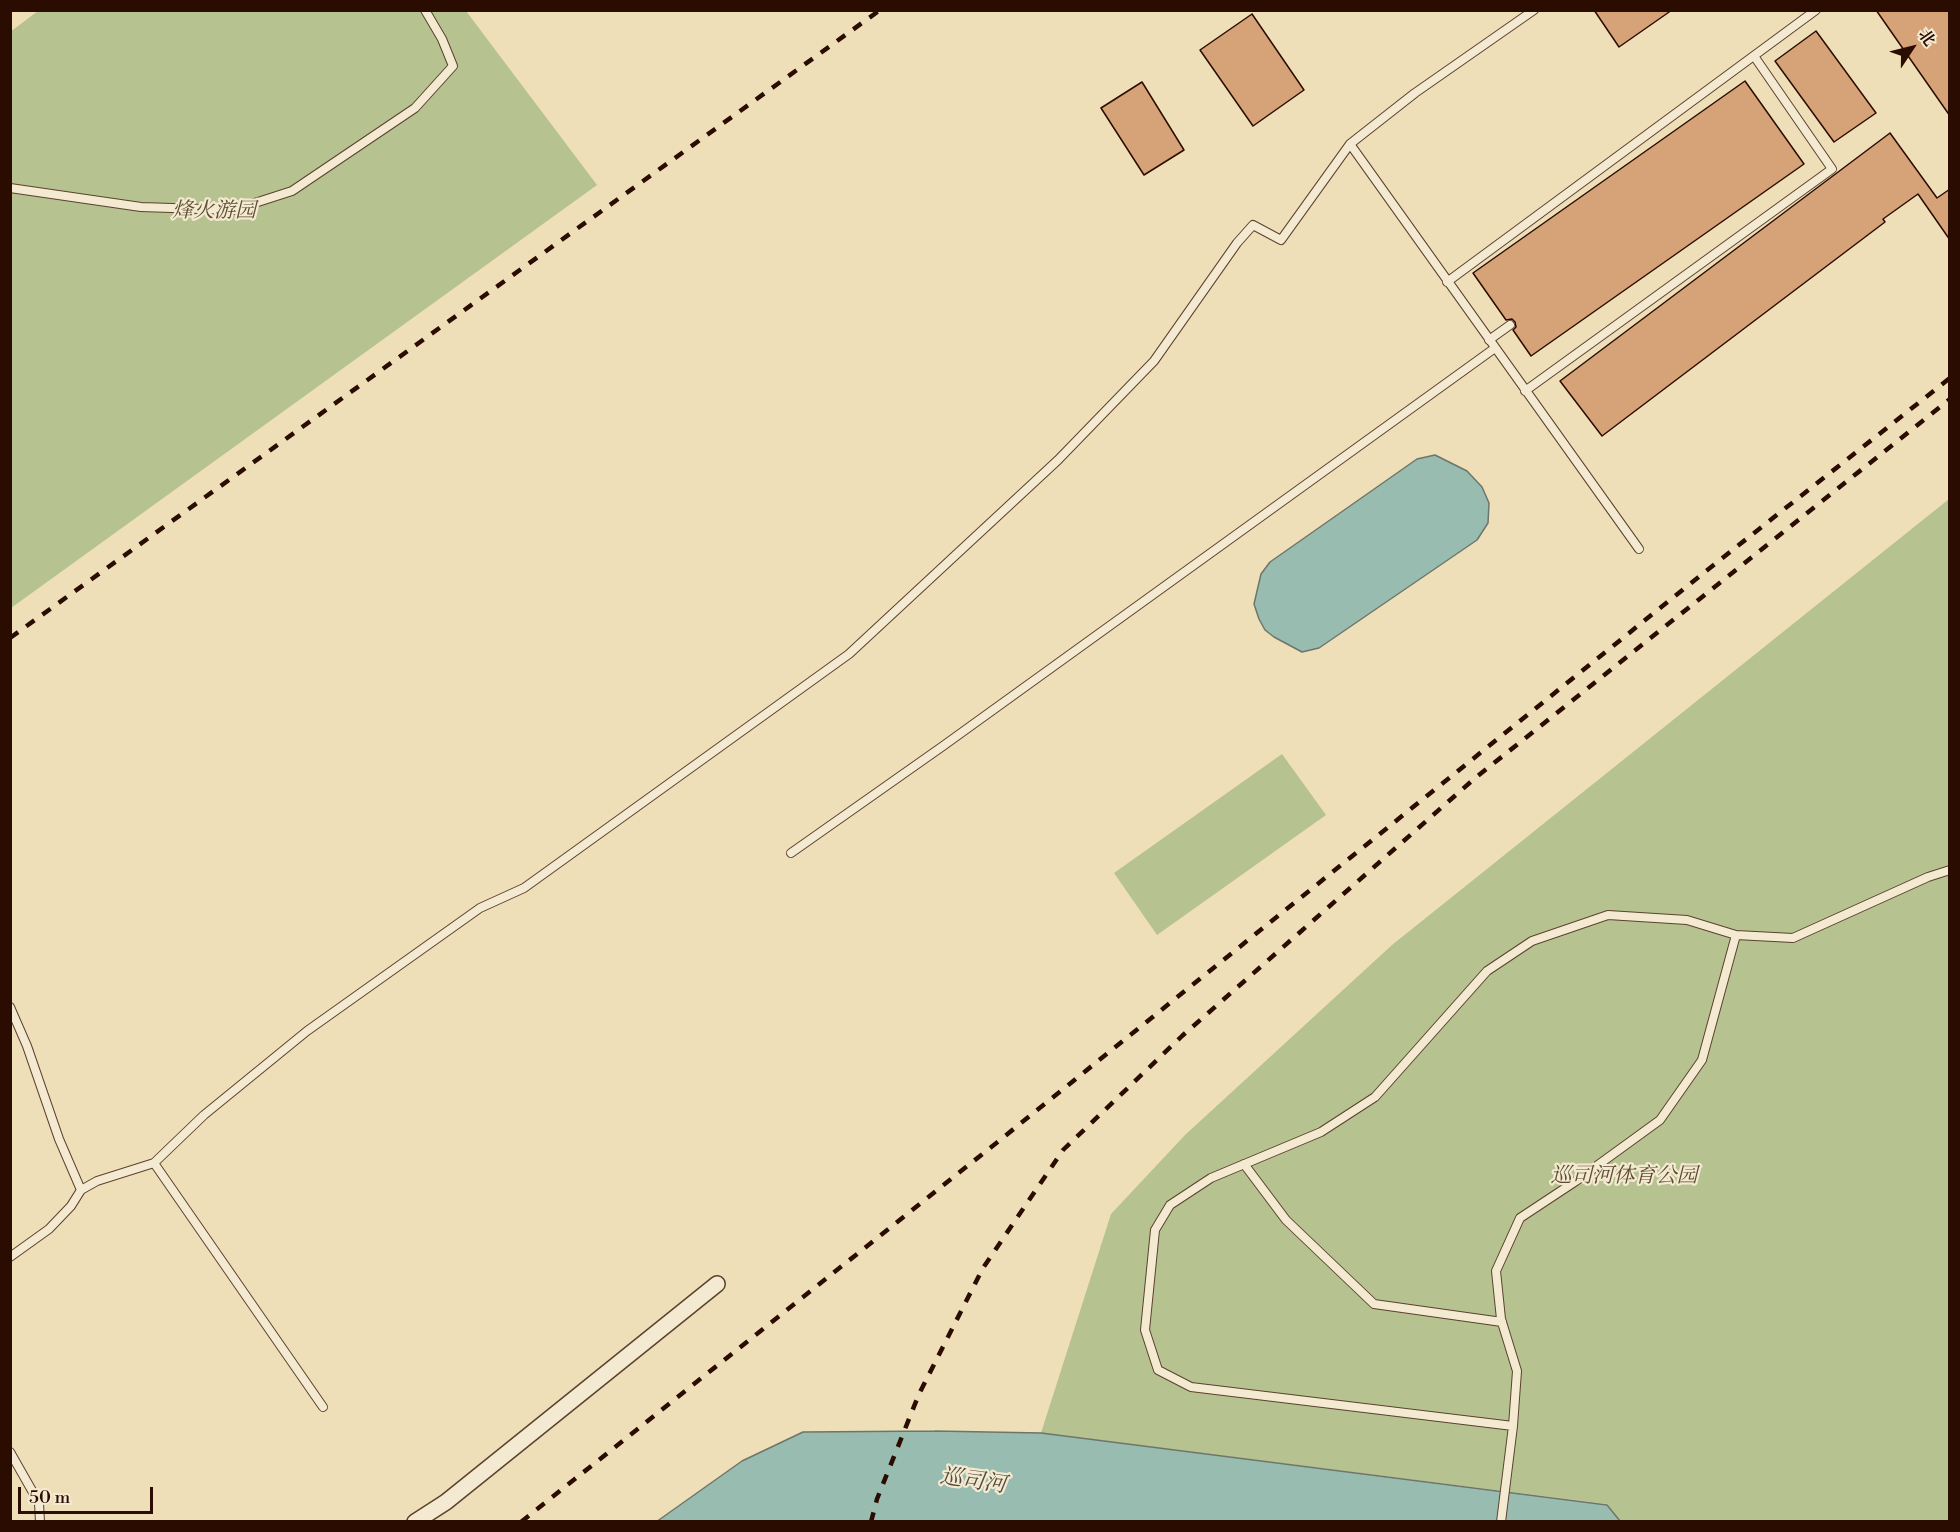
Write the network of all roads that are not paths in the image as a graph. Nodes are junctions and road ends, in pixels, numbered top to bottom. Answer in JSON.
{"nodes":[{"id":1,"x":424,"y":10,"type":"edge"},
{"id":2,"x":1534,"y":10,"type":"edge"},
{"id":3,"x":1816,"y":10,"type":"edge"},
{"id":4,"x":1754,"y":56,"type":"junction"},
{"id":5,"x":1350,"y":144,"type":"junction"},
{"id":6,"x":10,"y":188,"type":"edge"},
{"id":7,"x":1447,"y":282,"type":"junction"},
{"id":8,"x":1510,"y":325,"type":"dead end"},
{"id":9,"x":1489,"y":340,"type":"junction"},
{"id":10,"x":1495,"y":348,"type":"junction"},
{"id":11,"x":1525,"y":391,"type":"junction"},
{"id":12,"x":1639,"y":549,"type":"dead end"},
{"id":13,"x":791,"y":853,"type":"dead end"},
{"id":14,"x":1950,"y":870,"type":"edge"},
{"id":15,"x":1737,"y":935,"type":"junction"},
{"id":16,"x":10,"y":1007,"type":"edge"},
{"id":17,"x":154,"y":1163,"type":"junction"},
{"id":18,"x":1244,"y":1164,"type":"junction"},
{"id":19,"x":81,"y":1190,"type":"junction"},
{"id":20,"x":10,"y":1257,"type":"edge"},
{"id":21,"x":717,"y":1284,"type":"dead end"},
{"id":22,"x":1502,"y":1322,"type":"junction"},
{"id":23,"x":323,"y":1407,"type":"dead end"},
{"id":24,"x":1513,"y":1426,"type":"junction"},
{"id":25,"x":10,"y":1452,"type":"edge"},
{"id":26,"x":40,"y":1521,"type":"edge"},
{"id":27,"x":415,"y":1521,"type":"edge"},
{"id":28,"x":1501,"y":1521,"type":"edge"}],
"edges":[{"from":1,"to":6,"type":"lane"},
{"from":2,"to":5,"type":"lane"},
{"from":3,"to":4,"type":"lane"},
{"from":4,"to":7,"type":"lane"},
{"from":4,"to":11,"type":"lane"},
{"from":5,"to":7,"type":"lane"},
{"from":5,"to":17,"type":"lane"},
{"from":7,"to":9,"type":"lane"},
{"from":8,"to":9,"type":"lane"},
{"from":9,"to":10,"type":"lane"},
{"from":10,"to":11,"type":"lane"},
{"from":10,"to":13,"type":"lane"},
{"from":11,"to":12,"type":"lane"},
{"from":14,"to":15,"type":"lane"},
{"from":15,"to":18,"type":"lane"},
{"from":15,"to":22,"type":"lane"},
{"from":16,"to":19,"type":"lane"},
{"from":17,"to":19,"type":"lane"},
{"from":17,"to":23,"type":"lane"},
{"from":18,"to":22,"type":"lane"},
{"from":18,"to":24,"type":"lane"},
{"from":19,"to":20,"type":"lane"},
{"from":21,"to":27,"type":"street"},
{"from":22,"to":24,"type":"lane"},
{"from":24,"to":28,"type":"lane"},
{"from":25,"to":26,"type":"lane"}]}
